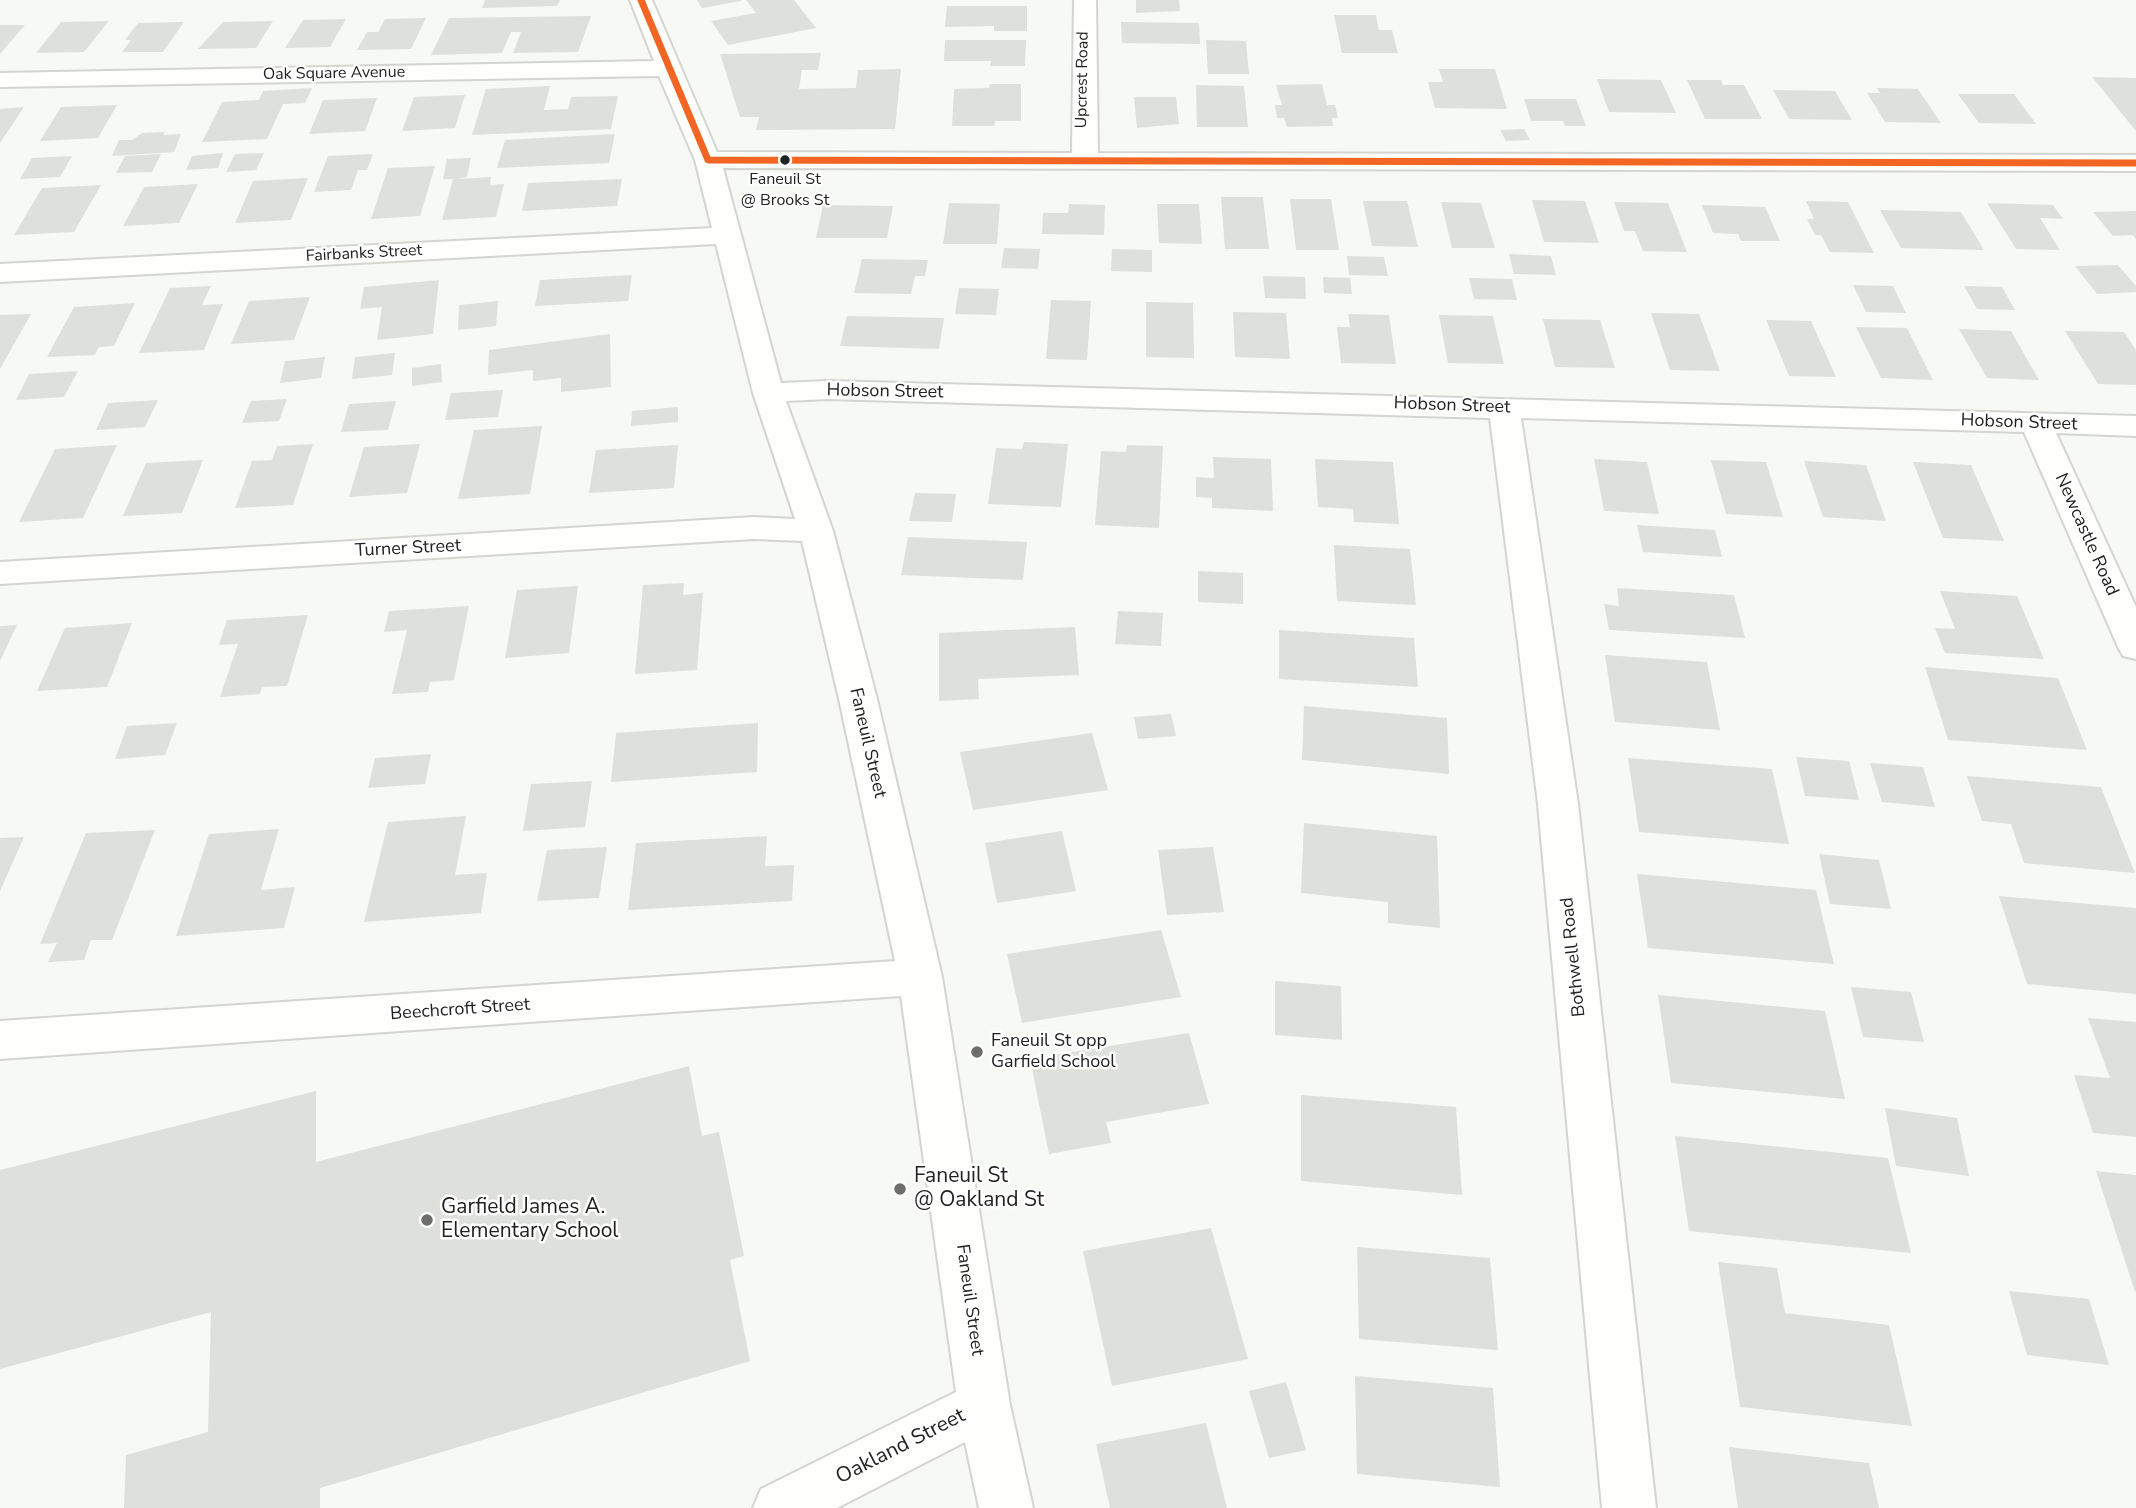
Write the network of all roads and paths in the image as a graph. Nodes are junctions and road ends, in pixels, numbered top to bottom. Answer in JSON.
{"nodes":[{"id":1,"x":641,"y":0,"type":"edge"},
{"id":2,"x":1085,"y":0,"type":"edge"},
{"id":3,"x":668,"y":69,"type":"junction"},
{"id":4,"x":0,"y":80,"type":"edge"},
{"id":5,"x":709,"y":160,"type":"junction"},
{"id":6,"x":1085,"y":160,"type":"junction"},
{"id":7,"x":2136,"y":163,"type":"edge"},
{"id":8,"x":728,"y":235,"type":"junction"},
{"id":9,"x":0,"y":273,"type":"edge"},
{"id":10,"x":768,"y":393,"type":"junction"},
{"id":11,"x":1504,"y":408,"type":"junction"},
{"id":12,"x":2036,"y":424,"type":"junction"},
{"id":13,"x":2136,"y":426,"type":"edge"},
{"id":14,"x":816,"y":531,"type":"junction"},
{"id":15,"x":0,"y":573,"type":"edge"},
{"id":16,"x":2136,"y":647,"type":"edge"},
{"id":17,"x":920,"y":977,"type":"junction"},
{"id":18,"x":0,"y":1040,"type":"edge"},
{"id":19,"x":984,"y":1405,"type":"junction"},
{"id":20,"x":780,"y":1508,"type":"edge"},
{"id":21,"x":1006,"y":1508,"type":"edge"},
{"id":22,"x":1629,"y":1508,"type":"edge"}],
"edges":[{"from":1,"to":3,"type":"street","name":"Faneuil Street"},
{"from":2,"to":6,"type":"street","name":"Upcrest Road"},
{"from":3,"to":4,"type":"street","name":"Oak Square Avenue"},
{"from":3,"to":5,"type":"street","name":"Faneuil Street"},
{"from":5,"to":6,"type":"street"},
{"from":5,"to":8,"type":"street","name":"Faneuil Street"},
{"from":6,"to":7,"type":"street"},
{"from":8,"to":9,"type":"street","name":"Fairbanks Street"},
{"from":8,"to":10,"type":"street","name":"Faneuil Street"},
{"from":10,"to":11,"type":"street","name":"Hobson Street"},
{"from":10,"to":14,"type":"street","name":"Faneuil Street"},
{"from":11,"to":12,"type":"street","name":"Hobson Street"},
{"from":11,"to":22,"type":"street","name":"Bothwell Road"},
{"from":12,"to":13,"type":"street","name":"Hobson Street"},
{"from":12,"to":16,"type":"street","name":"Newcastle Road"},
{"from":14,"to":15,"type":"street","name":"Turner Street"},
{"from":14,"to":17,"type":"street","name":"Faneuil Street"},
{"from":17,"to":18,"type":"street","name":"Beechcroft Street"},
{"from":17,"to":19,"type":"street","name":"Faneuil Street"},
{"from":19,"to":20,"type":"street","name":"Oakland Street"},
{"from":19,"to":21,"type":"street","name":"Faneuil Street"}]}
